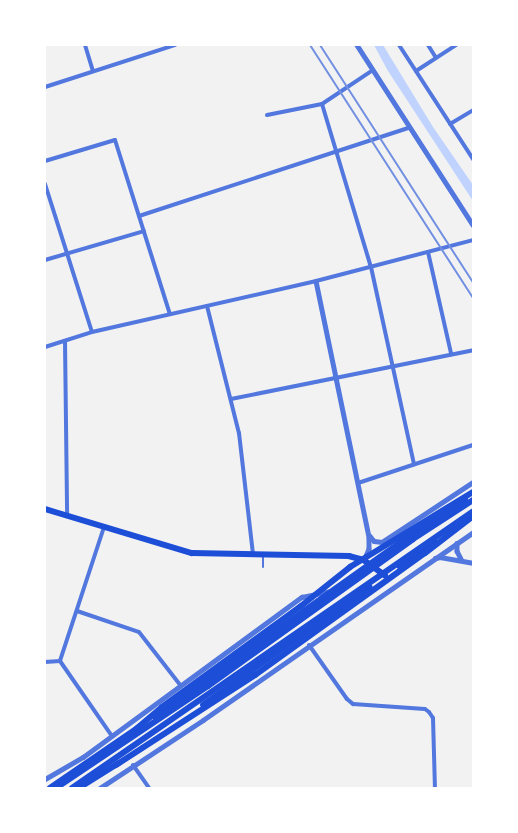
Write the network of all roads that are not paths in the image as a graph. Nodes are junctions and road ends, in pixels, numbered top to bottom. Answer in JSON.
{"nodes":[{"id":1,"x":85,"y":45,"type":"edge"},
{"id":2,"x":175,"y":45,"type":"edge"},
{"id":3,"x":357,"y":45,"type":"edge"},
{"id":4,"x":399,"y":45,"type":"edge"},
{"id":5,"x":428,"y":45,"type":"edge"},
{"id":6,"x":456,"y":45,"type":"edge"},
{"id":7,"x":161,"y":47,"type":"edge"},
{"id":8,"x":436,"y":58,"type":"junction"},
{"id":9,"x":373,"y":70,"type":"junction"},
{"id":10,"x":93,"y":71,"type":"junction"},
{"id":11,"x":416,"y":71,"type":"junction"},
{"id":12,"x":45,"y":87,"type":"edge"},
{"id":13,"x":322,"y":104,"type":"junction"},
{"id":14,"x":473,"y":110,"type":"edge"},
{"id":15,"x":267,"y":115,"type":"dead end"},
{"id":16,"x":450,"y":124,"type":"junction"},
{"id":17,"x":409,"y":128,"type":"junction"},
{"id":18,"x":336,"y":150,"type":"junction"},
{"id":19,"x":473,"y":160,"type":"edge"},
{"id":20,"x":45,"y":161,"type":"edge"},
{"id":21,"x":45,"y":184,"type":"edge"},
{"id":22,"x":139,"y":216,"type":"junction"},
{"id":23,"x":473,"y":225,"type":"edge"},
{"id":24,"x":144,"y":231,"type":"junction"},
{"id":25,"x":473,"y":240,"type":"edge"},
{"id":26,"x":428,"y":252,"type":"junction"},
{"id":27,"x":67,"y":253,"type":"junction"},
{"id":28,"x":45,"y":260,"type":"edge"},
{"id":29,"x":371,"y":267,"type":"junction"},
{"id":30,"x":316,"y":281,"type":"junction"},
{"id":31,"x":207,"y":306,"type":"junction"},
{"id":32,"x":170,"y":314,"type":"junction"},
{"id":33,"x":92,"y":332,"type":"junction"},
{"id":34,"x":65,"y":341,"type":"junction"},
{"id":35,"x":45,"y":347,"type":"edge"},
{"id":36,"x":473,"y":350,"type":"edge"},
{"id":37,"x":451,"y":353,"type":"junction"},
{"id":38,"x":391,"y":366,"type":"junction"},
{"id":39,"x":336,"y":378,"type":"junction"},
{"id":40,"x":231,"y":399,"type":"junction"},
{"id":41,"x":473,"y":444,"type":"edge"},
{"id":42,"x":414,"y":464,"type":"junction"},
{"id":43,"x":473,"y":482,"type":"edge"},
{"id":44,"x":358,"y":483,"type":"junction"},
{"id":45,"x":473,"y":493,"type":"edge"},
{"id":46,"x":473,"y":500,"type":"edge"},
{"id":47,"x":45,"y":509,"type":"edge"},
{"id":48,"x":473,"y":511,"type":"edge"},
{"id":49,"x":67,"y":515,"type":"junction"},
{"id":50,"x":473,"y":516,"type":"edge"},
{"id":51,"x":405,"y":526,"type":"junction"},
{"id":52,"x":104,"y":527,"type":"junction"},
{"id":53,"x":368,"y":529,"type":"junction"},
{"id":54,"x":473,"y":532,"type":"edge"},
{"id":55,"x":400,"y":543,"type":"junction"},
{"id":56,"x":457,"y":543,"type":"junction"},
{"id":57,"x":250,"y":554,"type":"junction"},
{"id":58,"x":263,"y":554,"type":"junction"},
{"id":59,"x":432,"y":559,"type":"junction"},
{"id":60,"x":364,"y":560,"type":"junction"},
{"id":61,"x":463,"y":560,"type":"junction"},
{"id":62,"x":473,"y":563,"type":"edge"},
{"id":63,"x":371,"y":564,"type":"junction"},
{"id":64,"x":263,"y":567,"type":"dead end"},
{"id":65,"x":385,"y":575,"type":"junction"},
{"id":66,"x":333,"y":590,"type":"junction"},
{"id":67,"x":77,"y":610,"type":"junction"},
{"id":68,"x":309,"y":645,"type":"junction"},
{"id":69,"x":60,"y":661,"type":"junction"},
{"id":70,"x":45,"y":662,"type":"edge"},
{"id":71,"x":181,"y":686,"type":"junction"},
{"id":72,"x":136,"y":729,"type":"junction"},
{"id":73,"x":112,"y":736,"type":"junction"},
{"id":74,"x":116,"y":765,"type":"junction"},
{"id":75,"x":133,"y":765,"type":"junction"},
{"id":76,"x":45,"y":779,"type":"edge"},
{"id":77,"x":50,"y":788,"type":"edge"},
{"id":78,"x":56,"y":788,"type":"edge"},
{"id":79,"x":72,"y":788,"type":"edge"},
{"id":80,"x":79,"y":788,"type":"edge"},
{"id":81,"x":100,"y":788,"type":"edge"},
{"id":82,"x":149,"y":788,"type":"edge"},
{"id":83,"x":435,"y":788,"type":"edge"}],
"edges":[{"from":1,"to":10,"type":"street"},
{"from":2,"to":7,"type":"street"},
{"from":3,"to":9,"type":"street"},
{"from":4,"to":11,"type":"street"},
{"from":5,"to":8,"type":"street"},
{"from":6,"to":8,"type":"street"},
{"from":7,"to":10,"type":"street"},
{"from":8,"to":11,"type":"street"},
{"from":9,"to":13,"type":"street"},
{"from":9,"to":17,"type":"street"},
{"from":10,"to":12,"type":"street"},
{"from":11,"to":16,"type":"street"},
{"from":13,"to":15,"type":"street"},
{"from":13,"to":18,"type":"street"},
{"from":14,"to":16,"type":"street"},
{"from":16,"to":19,"type":"street"},
{"from":17,"to":18,"type":"street"},
{"from":17,"to":23,"type":"street"},
{"from":18,"to":22,"type":"street"},
{"from":18,"to":29,"type":"street"},
{"from":20,"to":22,"type":"street"},
{"from":21,"to":27,"type":"street"},
{"from":22,"to":24,"type":"street"},
{"from":24,"to":27,"type":"street"},
{"from":24,"to":32,"type":"street"},
{"from":25,"to":26,"type":"street"},
{"from":26,"to":29,"type":"street"},
{"from":26,"to":37,"type":"street"},
{"from":27,"to":28,"type":"street"},
{"from":27,"to":33,"type":"street"},
{"from":29,"to":30,"type":"street"},
{"from":29,"to":38,"type":"street"},
{"from":30,"to":31,"type":"street"},
{"from":30,"to":39,"type":"street"},
{"from":31,"to":32,"type":"street"},
{"from":31,"to":40,"type":"street"},
{"from":32,"to":33,"type":"street"},
{"from":33,"to":34,"type":"street"},
{"from":34,"to":35,"type":"street"},
{"from":34,"to":49,"type":"street"},
{"from":36,"to":37,"type":"street"},
{"from":37,"to":38,"type":"street"},
{"from":38,"to":39,"type":"street"},
{"from":38,"to":42,"type":"street"},
{"from":39,"to":40,"type":"street"},
{"from":39,"to":44,"type":"street"},
{"from":40,"to":57,"type":"street"},
{"from":41,"to":42,"type":"street"},
{"from":42,"to":44,"type":"street"},
{"from":43,"to":51,"type":"street"},
{"from":44,"to":53,"type":"street"},
{"from":45,"to":55,"type":"main road"},
{"from":45,"to":72,"type":"highway"},
{"from":46,"to":78,"type":"highway"},
{"from":47,"to":49,"type":"main road"},
{"from":48,"to":79,"type":"highway"},
{"from":49,"to":52,"type":"main road"},
{"from":50,"to":65,"type":"main road"},
{"from":50,"to":74,"type":"highway"},
{"from":51,"to":53,"type":"street"},
{"from":51,"to":55,"type":"street"},
{"from":52,"to":57,"type":"main road"},
{"from":52,"to":67,"type":"street"},
{"from":53,"to":60,"type":"street"},
{"from":54,"to":56,"type":"street"},
{"from":55,"to":63,"type":"main road"},
{"from":56,"to":59,"type":"street"},
{"from":56,"to":61,"type":"street"},
{"from":57,"to":58,"type":"main road"},
{"from":58,"to":60,"type":"main road"},
{"from":58,"to":64,"type":"lane"},
{"from":59,"to":61,"type":"street"},
{"from":59,"to":68,"type":"street"},
{"from":60,"to":63,"type":"main road"},
{"from":61,"to":62,"type":"street"},
{"from":63,"to":65,"type":"main road"},
{"from":63,"to":66,"type":"main road"},
{"from":65,"to":74,"type":"main road"},
{"from":66,"to":71,"type":"street"},
{"from":66,"to":72,"type":"main road"},
{"from":67,"to":69,"type":"street"},
{"from":67,"to":71,"type":"street"},
{"from":68,"to":75,"type":"street"},
{"from":68,"to":83,"type":"street"},
{"from":69,"to":70,"type":"street"},
{"from":69,"to":73,"type":"street"},
{"from":71,"to":73,"type":"street"},
{"from":72,"to":77,"type":"main road"},
{"from":73,"to":76,"type":"street"},
{"from":74,"to":80,"type":"main road"},
{"from":75,"to":81,"type":"street"},
{"from":75,"to":82,"type":"street"}]}
